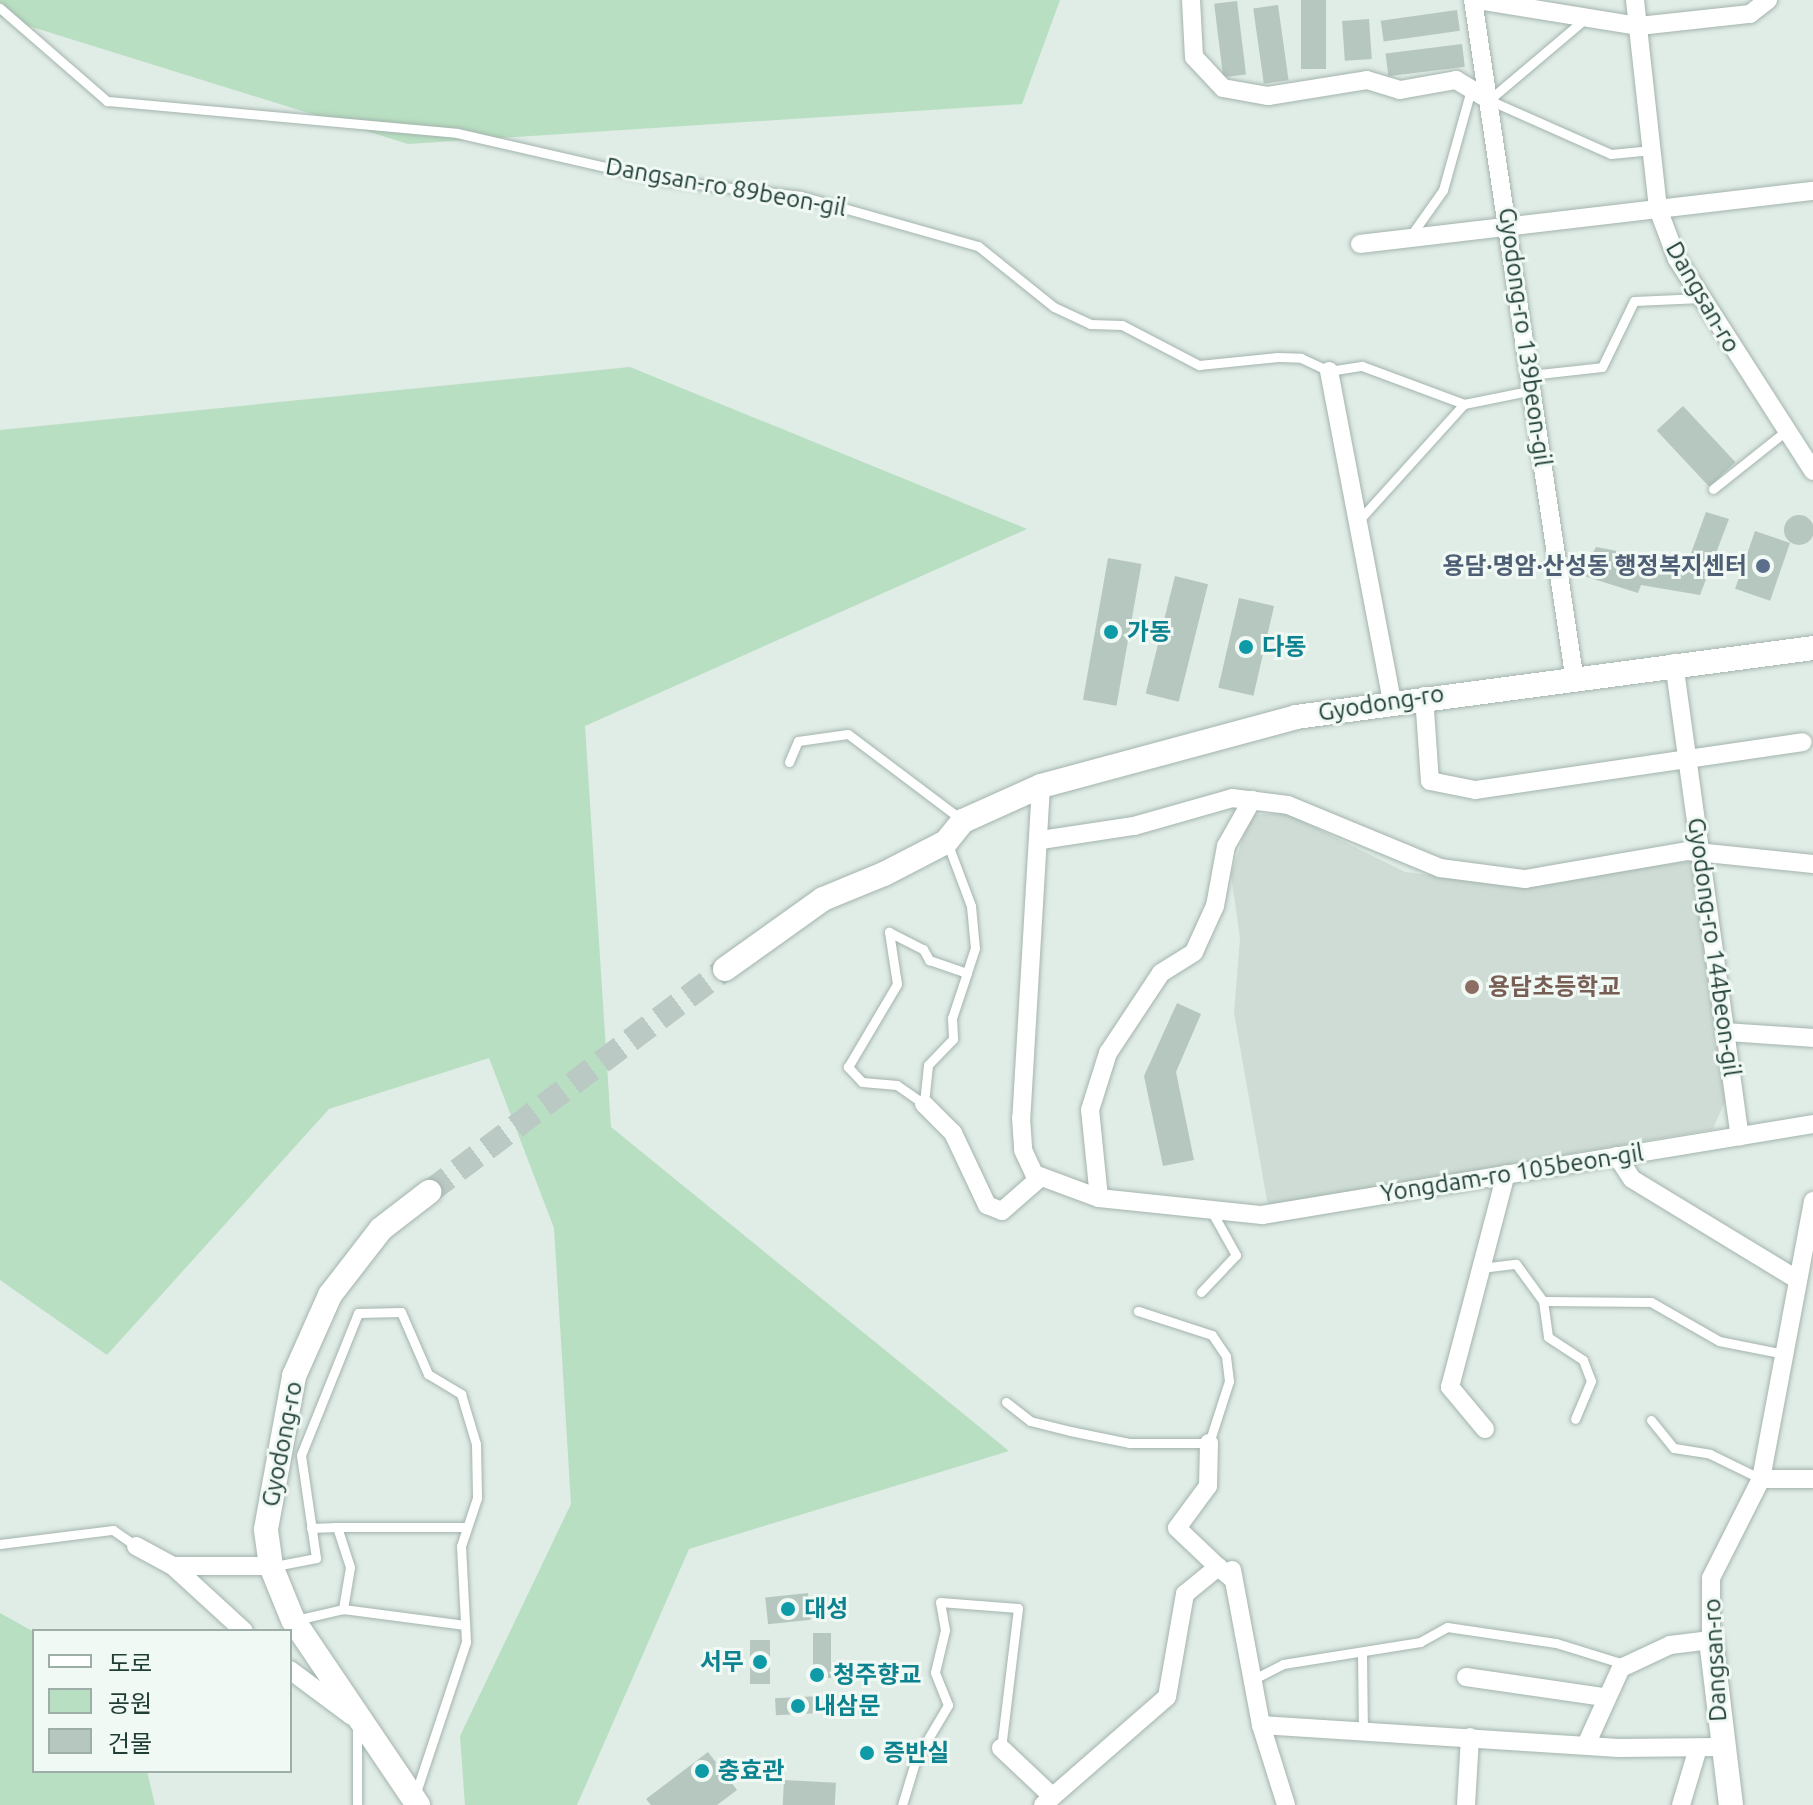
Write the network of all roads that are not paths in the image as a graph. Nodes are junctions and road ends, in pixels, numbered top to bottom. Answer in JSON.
{"nodes":[{"id":1,"x":1191,"y":0,"type":"edge"},
{"id":2,"x":1476,"y":0,"type":"edge"},
{"id":3,"x":1635,"y":0,"type":"edge"},
{"id":4,"x":1768,"y":0,"type":"edge"},
{"id":5,"x":0,"y":8,"type":"edge"},
{"id":6,"x":1587,"y":17,"type":"junction"},
{"id":7,"x":1639,"y":26,"type":"junction"},
{"id":8,"x":1471,"y":90,"type":"junction"},
{"id":9,"x":1489,"y":100,"type":"junction"},
{"id":10,"x":1652,"y":150,"type":"junction"},
{"id":11,"x":1813,"y":191,"type":"edge"},
{"id":12,"x":1658,"y":209,"type":"junction"},
{"id":13,"x":1509,"y":226,"type":"junction"},
{"id":14,"x":1409,"y":238,"type":"junction"},
{"id":15,"x":1360,"y":244,"type":"dead end"},
{"id":16,"x":1701,"y":298,"type":"junction"},
{"id":17,"x":1329,"y":371,"type":"junction"},
{"id":18,"x":1531,"y":383,"type":"junction"},
{"id":19,"x":1464,"y":404,"type":"junction"},
{"id":20,"x":1786,"y":431,"type":"junction"},
{"id":21,"x":1813,"y":471,"type":"edge"},
{"id":22,"x":1713,"y":489,"type":"dead end"},
{"id":23,"x":1358,"y":522,"type":"junction"},
{"id":24,"x":1813,"y":648,"type":"edge"},
{"id":25,"x":1674,"y":663,"type":"junction"},
{"id":26,"x":1574,"y":675,"type":"junction"},
{"id":27,"x":1424,"y":696,"type":"junction"},
{"id":28,"x":1392,"y":701,"type":"junction"},
{"id":29,"x":1803,"y":742,"type":"dead end"},
{"id":30,"x":1688,"y":758,"type":"junction"},
{"id":31,"x":789,"y":762,"type":"dead end"},
{"id":32,"x":1041,"y":786,"type":"junction"},
{"id":33,"x":1252,"y":800,"type":"junction"},
{"id":34,"x":963,"y":821,"type":"junction"},
{"id":35,"x":1041,"y":840,"type":"junction"},
{"id":36,"x":946,"y":842,"type":"junction"},
{"id":37,"x":1701,"y":852,"type":"junction"},
{"id":38,"x":1813,"y":864,"type":"edge"},
{"id":39,"x":725,"y":969,"type":"tunnel mouth"},
{"id":40,"x":967,"y":973,"type":"junction"},
{"id":41,"x":1726,"y":1032,"type":"junction"},
{"id":42,"x":1813,"y":1038,"type":"edge"},
{"id":43,"x":924,"y":1104,"type":"junction"},
{"id":44,"x":1813,"y":1124,"type":"edge"},
{"id":45,"x":1740,"y":1136,"type":"junction"},
{"id":46,"x":1617,"y":1156,"type":"junction"},
{"id":47,"x":1506,"y":1174,"type":"junction"},
{"id":48,"x":1041,"y":1177,"type":"junction"},
{"id":49,"x":429,"y":1192,"type":"tunnel mouth"},
{"id":50,"x":1099,"y":1198,"type":"junction"},
{"id":51,"x":1813,"y":1201,"type":"edge"},
{"id":52,"x":1211,"y":1211,"type":"junction"},
{"id":53,"x":1481,"y":1268,"type":"junction"},
{"id":54,"x":1798,"y":1280,"type":"junction"},
{"id":55,"x":1201,"y":1292,"type":"dead end"},
{"id":56,"x":1543,"y":1301,"type":"junction"},
{"id":57,"x":1138,"y":1311,"type":"dead end"},
{"id":58,"x":1784,"y":1354,"type":"junction"},
{"id":59,"x":1006,"y":1402,"type":"dead end"},
{"id":60,"x":1575,"y":1419,"type":"dead end"},
{"id":61,"x":1651,"y":1420,"type":"dead end"},
{"id":62,"x":1485,"y":1429,"type":"dead end"},
{"id":63,"x":1209,"y":1443,"type":"junction"},
{"id":64,"x":1761,"y":1479,"type":"junction"},
{"id":65,"x":1813,"y":1479,"type":"edge"},
{"id":66,"x":337,"y":1527,"type":"junction"},
{"id":67,"x":464,"y":1527,"type":"junction"},
{"id":68,"x":311,"y":1528,"type":"junction"},
{"id":69,"x":0,"y":1544,"type":"edge"},
{"id":70,"x":136,"y":1546,"type":"joint"},
{"id":71,"x":173,"y":1566,"type":"junction"},
{"id":72,"x":271,"y":1566,"type":"junction"},
{"id":73,"x":1227,"y":1569,"type":"junction"},
{"id":74,"x":343,"y":1609,"type":"junction"},
{"id":75,"x":293,"y":1620,"type":"junction"},
{"id":76,"x":465,"y":1625,"type":"junction"},
{"id":77,"x":242,"y":1629,"type":"edge"},
{"id":78,"x":1711,"y":1640,"type":"junction"},
{"id":79,"x":1362,"y":1652,"type":"junction"},
{"id":80,"x":1624,"y":1667,"type":"junction"},
{"id":81,"x":292,"y":1671,"type":"edge"},
{"id":82,"x":1466,"y":1677,"type":"dead end"},
{"id":83,"x":1252,"y":1680,"type":"junction"},
{"id":84,"x":1603,"y":1697,"type":"junction"},
{"id":85,"x":357,"y":1719,"type":"junction"},
{"id":86,"x":1261,"y":1725,"type":"junction"},
{"id":87,"x":1363,"y":1731,"type":"junction"},
{"id":88,"x":1470,"y":1737,"type":"junction"},
{"id":89,"x":1586,"y":1745,"type":"junction"},
{"id":90,"x":1001,"y":1748,"type":"joint"},
{"id":91,"x":1709,"y":1748,"type":"junction"},
{"id":92,"x":416,"y":1800,"type":"edge"},
{"id":93,"x":1048,"y":1801,"type":"edge"},
{"id":94,"x":357,"y":1805,"type":"edge"},
{"id":95,"x":902,"y":1805,"type":"edge"},
{"id":96,"x":1286,"y":1805,"type":"edge"},
{"id":97,"x":1466,"y":1805,"type":"edge"},
{"id":98,"x":1681,"y":1805,"type":"edge"},
{"id":99,"x":1731,"y":1805,"type":"edge"}],
"edges":[{"from":1,"to":8,"type":"street"},
{"from":2,"to":6,"type":"street"},
{"from":2,"to":9,"type":"street","name":"Gyodong-ro 139beon-gil"},
{"from":3,"to":7,"type":"street","name":"Dangsan-ro"},
{"from":4,"to":7,"type":"street"},
{"from":5,"to":17,"type":"lane","name":"Dangsan-ro 89beon-gil"},
{"from":6,"to":7,"type":"street"},
{"from":6,"to":9,"type":"lane"},
{"from":7,"to":10,"type":"street","name":"Dangsan-ro"},
{"from":8,"to":9,"type":"street"},
{"from":8,"to":14,"type":"lane"},
{"from":9,"to":10,"type":"lane"},
{"from":9,"to":13,"type":"street","name":"Gyodong-ro 139beon-gil"},
{"from":10,"to":12,"type":"street","name":"Dangsan-ro"},
{"from":11,"to":12,"type":"street"},
{"from":12,"to":13,"type":"street"},
{"from":12,"to":16,"type":"street","name":"Dangsan-ro"},
{"from":13,"to":14,"type":"street"},
{"from":13,"to":18,"type":"street","name":"Gyodong-ro 139beon-gil"},
{"from":14,"to":15,"type":"street"},
{"from":16,"to":18,"type":"lane"},
{"from":16,"to":20,"type":"street","name":"Dangsan-ro"},
{"from":17,"to":19,"type":"lane","name":"Dangsan-ro 89beon-gil"},
{"from":17,"to":23,"type":"street"},
{"from":18,"to":19,"type":"lane"},
{"from":18,"to":26,"type":"street","name":"Gyodong-ro 139beon-gil"},
{"from":19,"to":23,"type":"lane"},
{"from":20,"to":21,"type":"street","name":"Dangsan-ro"},
{"from":20,"to":22,"type":"lane"},
{"from":23,"to":28,"type":"street"},
{"from":24,"to":25,"type":"street","name":"Gyodong-ro"},
{"from":25,"to":26,"type":"street","name":"Gyodong-ro"},
{"from":25,"to":30,"type":"street","name":"Gyodong-ro 144beon-gil"},
{"from":26,"to":27,"type":"street","name":"Gyodong-ro"},
{"from":27,"to":28,"type":"street","name":"Gyodong-ro"},
{"from":27,"to":30,"type":"street"},
{"from":28,"to":32,"type":"street","name":"Gyodong-ro"},
{"from":29,"to":30,"type":"street"},
{"from":30,"to":37,"type":"street","name":"Gyodong-ro 144beon-gil"},
{"from":31,"to":34,"type":"lane"},
{"from":32,"to":34,"type":"street","name":"Gyodong-ro"},
{"from":32,"to":35,"type":"street"},
{"from":33,"to":35,"type":"street"},
{"from":33,"to":37,"type":"street"},
{"from":33,"to":50,"type":"street"},
{"from":34,"to":36,"type":"street","name":"Gyodong-ro"},
{"from":35,"to":48,"type":"street"},
{"from":36,"to":39,"type":"street","name":"Gyodong-ro"},
{"from":36,"to":40,"type":"lane"},
{"from":37,"to":38,"type":"street"},
{"from":37,"to":41,"type":"street","name":"Gyodong-ro 144beon-gil"},
{"from":40,"to":43,"type":"lane"},
{"from":40,"to":43,"type":"lane"},
{"from":41,"to":42,"type":"street"},
{"from":41,"to":45,"type":"street","name":"Gyodong-ro 144beon-gil"},
{"from":43,"to":48,"type":"street"},
{"from":44,"to":45,"type":"street","name":"Yongdam-ro 105beon-gil"},
{"from":45,"to":46,"type":"street","name":"Yongdam-ro 105beon-gil"},
{"from":46,"to":47,"type":"street","name":"Yongdam-ro 105beon-gil"},
{"from":46,"to":54,"type":"street"},
{"from":47,"to":52,"type":"street","name":"Yongdam-ro 105beon-gil"},
{"from":47,"to":53,"type":"street"},
{"from":48,"to":50,"type":"street","name":"Yongdam-ro 105beon-gil"},
{"from":49,"to":72,"type":"street","name":"Gyodong-ro"},
{"from":50,"to":52,"type":"street","name":"Yongdam-ro 105beon-gil"},
{"from":51,"to":54,"type":"street","name":"Dangsan-ro"},
{"from":52,"to":55,"type":"lane"},
{"from":53,"to":56,"type":"lane"},
{"from":53,"to":62,"type":"street"},
{"from":54,"to":58,"type":"street","name":"Dangsan-ro"},
{"from":56,"to":58,"type":"lane"},
{"from":56,"to":60,"type":"lane"},
{"from":57,"to":63,"type":"lane"},
{"from":58,"to":64,"type":"street","name":"Dangsan-ro"},
{"from":59,"to":63,"type":"lane"},
{"from":61,"to":64,"type":"lane"},
{"from":63,"to":73,"type":"street"},
{"from":64,"to":65,"type":"street"},
{"from":64,"to":78,"type":"street","name":"Dangsan-ro"},
{"from":66,"to":67,"type":"lane"},
{"from":66,"to":68,"type":"lane"},
{"from":66,"to":74,"type":"lane"},
{"from":67,"to":68,"type":"lane"},
{"from":67,"to":76,"type":"lane"},
{"from":68,"to":72,"type":"lane"},
{"from":69,"to":70,"type":"lane"},
{"from":70,"to":71,"type":"street"},
{"from":71,"to":72,"type":"street"},
{"from":71,"to":77,"type":"street"},
{"from":72,"to":75,"type":"street","name":"Gyodong-ro"},
{"from":73,"to":83,"type":"street"},
{"from":73,"to":93,"type":"street"},
{"from":74,"to":75,"type":"lane"},
{"from":74,"to":76,"type":"lane"},
{"from":75,"to":85,"type":"street","name":"Gyodong-ro"},
{"from":76,"to":92,"type":"lane"},
{"from":78,"to":80,"type":"street"},
{"from":78,"to":91,"type":"street","name":"Dangsan-ro"},
{"from":79,"to":80,"type":"lane"},
{"from":79,"to":83,"type":"lane"},
{"from":79,"to":87,"type":"lane"},
{"from":80,"to":84,"type":"street"},
{"from":81,"to":85,"type":"street"},
{"from":82,"to":84,"type":"street"},
{"from":83,"to":86,"type":"street"},
{"from":84,"to":89,"type":"street"},
{"from":85,"to":92,"type":"street","name":"Gyodong-ro"},
{"from":85,"to":94,"type":"lane"},
{"from":86,"to":87,"type":"street"},
{"from":86,"to":96,"type":"street"},
{"from":87,"to":88,"type":"street"},
{"from":88,"to":89,"type":"street"},
{"from":88,"to":97,"type":"street"},
{"from":89,"to":91,"type":"street"},
{"from":90,"to":93,"type":"street"},
{"from":90,"to":95,"type":"lane"},
{"from":91,"to":98,"type":"street"},
{"from":91,"to":99,"type":"street","name":"Dangsan-ro"}]}
